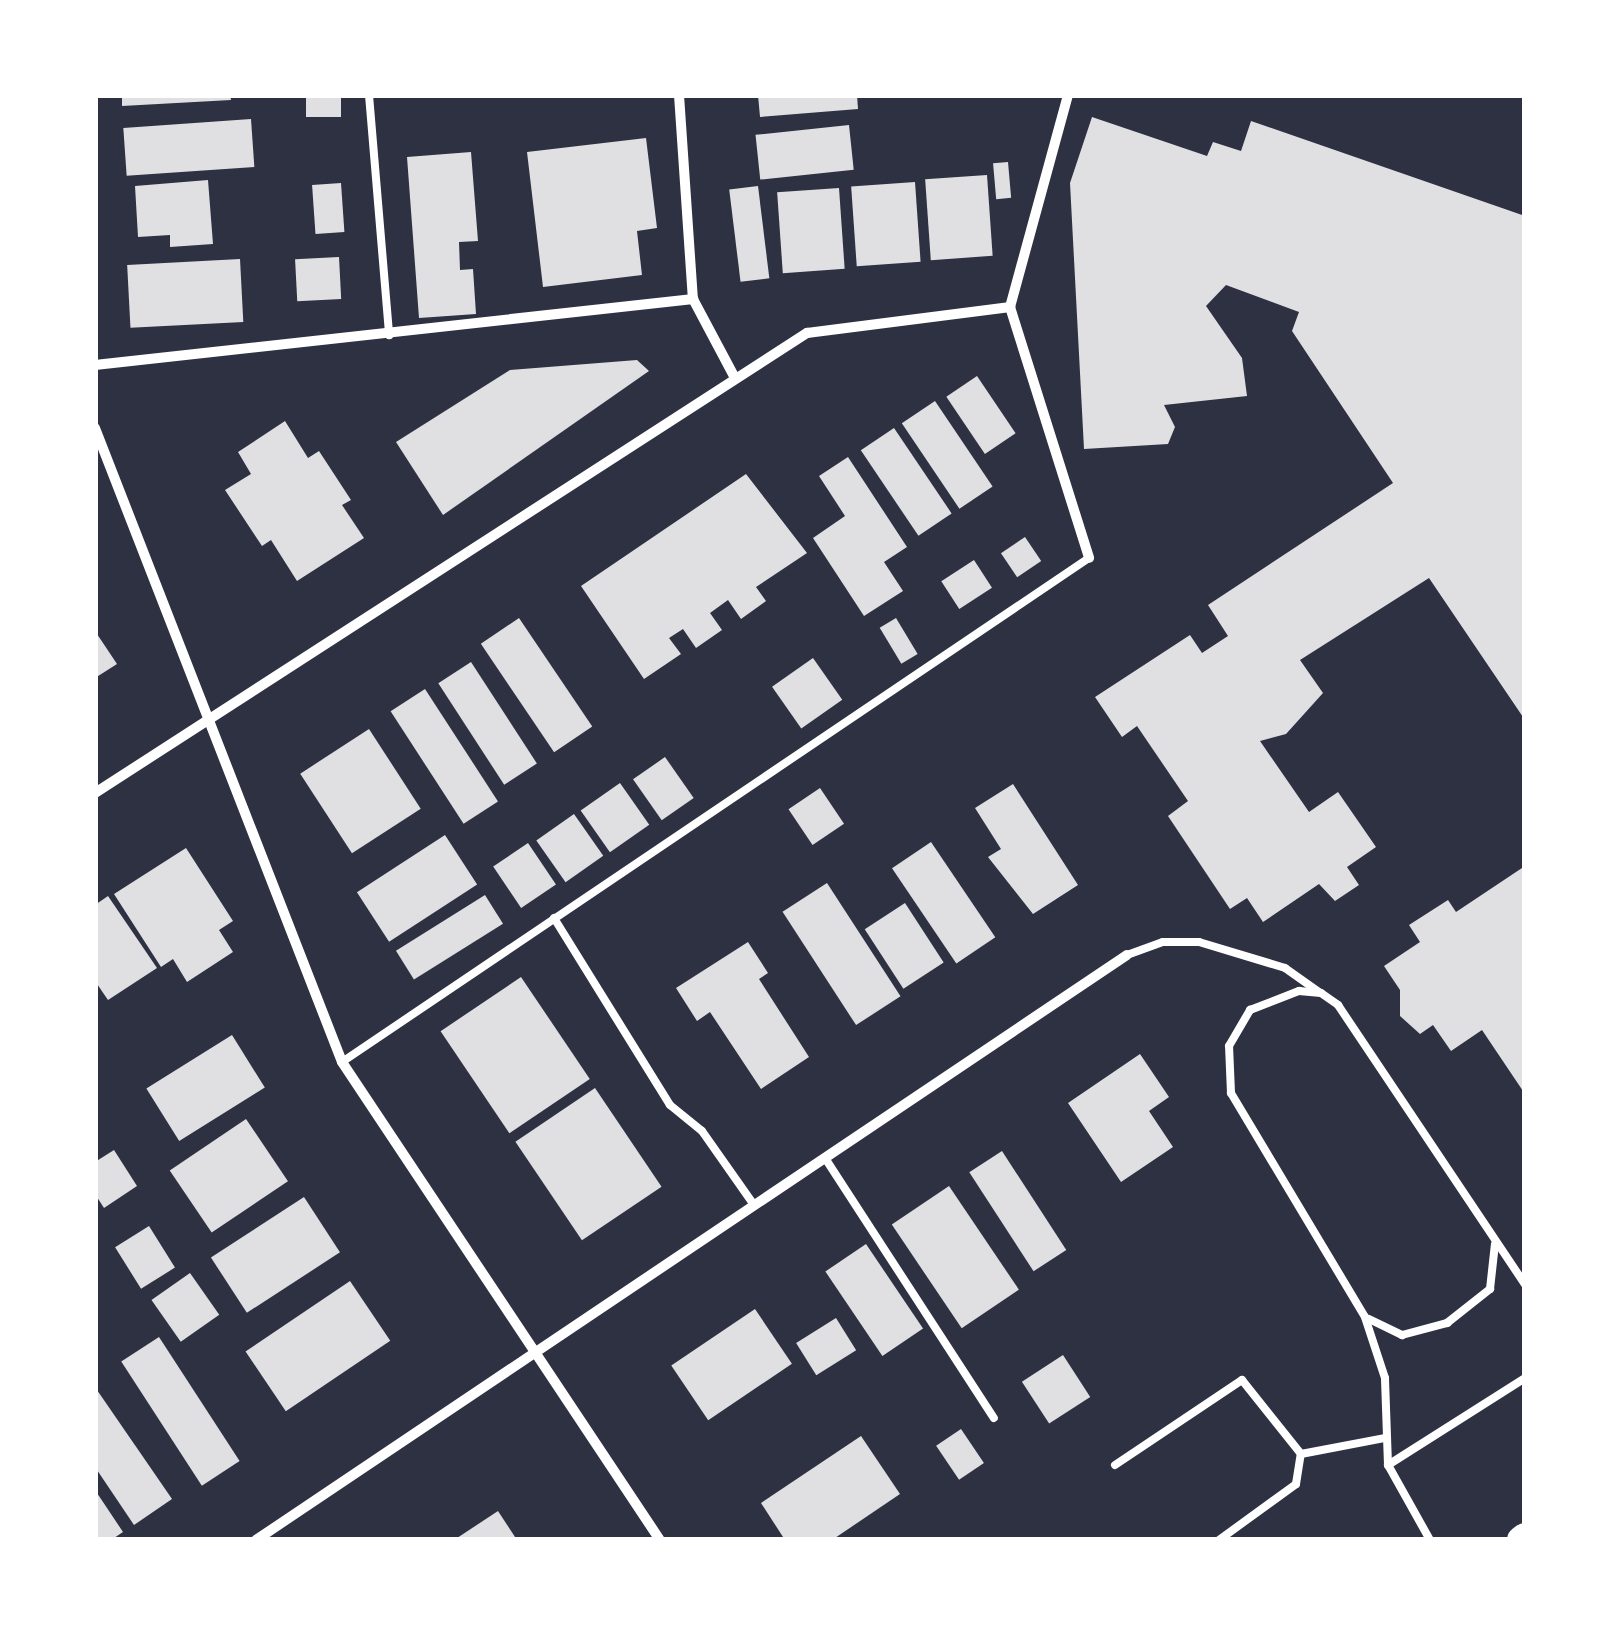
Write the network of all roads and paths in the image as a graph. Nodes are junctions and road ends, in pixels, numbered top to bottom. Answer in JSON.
{"nodes":[{"id":1,"x":369,"y":95,"type":"edge"},
{"id":2,"x":679,"y":95,"type":"edge"},
{"id":3,"x":1068,"y":95,"type":"edge"},
{"id":4,"x":693,"y":299,"type":"junction"},
{"id":5,"x":1010,"y":308,"type":"junction"},
{"id":6,"x":389,"y":336,"type":"junction"},
{"id":7,"x":95,"y":365,"type":"edge"},
{"id":8,"x":735,"y":378,"type":"junction"},
{"id":9,"x":95,"y":428,"type":"edge"},
{"id":10,"x":1089,"y":558,"type":"joint"},
{"id":11,"x":208,"y":719,"type":"junction"},
{"id":12,"x":95,"y":793,"type":"edge"},
{"id":13,"x":554,"y":918,"type":"junction"},
{"id":14,"x":1127,"y":955,"type":"joint"},
{"id":15,"x":1321,"y":993,"type":"junction"},
{"id":16,"x":342,"y":1062,"type":"junction"},
{"id":17,"x":824,"y":1158,"type":"junction"},
{"id":18,"x":754,"y":1206,"type":"junction"},
{"id":19,"x":1493,"y":1236,"type":"junction"},
{"id":20,"x":1525,"y":1284,"type":"edge"},
{"id":21,"x":1365,"y":1317,"type":"junction"},
{"id":22,"x":531,"y":1354,"type":"junction"},
{"id":23,"x":1525,"y":1378,"type":"edge"},
{"id":24,"x":994,"y":1418,"type":"dead end"},
{"id":25,"x":1385,"y":1438,"type":"junction"},
{"id":26,"x":1302,"y":1454,"type":"junction"},
{"id":27,"x":1388,"y":1465,"type":"junction"},
{"id":28,"x":1115,"y":1466,"type":"dead end"},
{"id":29,"x":256,"y":1540,"type":"edge"},
{"id":30,"x":660,"y":1540,"type":"edge"},
{"id":31,"x":1219,"y":1540,"type":"edge"},
{"id":32,"x":1430,"y":1540,"type":"edge"}],
"edges":[{"from":1,"to":6,"type":"lane"},
{"from":2,"to":4,"type":"street"},
{"from":3,"to":5,"type":"street"},
{"from":4,"to":6,"type":"street"},
{"from":4,"to":8,"type":"street"},
{"from":5,"to":8,"type":"street"},
{"from":5,"to":10,"type":"street"},
{"from":6,"to":7,"type":"street"},
{"from":8,"to":11,"type":"street"},
{"from":9,"to":11,"type":"street"},
{"from":10,"to":13,"type":"lane"},
{"from":11,"to":12,"type":"street"},
{"from":11,"to":16,"type":"street"},
{"from":13,"to":16,"type":"lane"},
{"from":13,"to":18,"type":"lane"},
{"from":14,"to":15,"type":"lane"},
{"from":14,"to":17,"type":"street"},
{"from":15,"to":19,"type":"lane"},
{"from":15,"to":21,"type":"lane"},
{"from":16,"to":22,"type":"street"},
{"from":17,"to":18,"type":"street"},
{"from":17,"to":24,"type":"lane"},
{"from":18,"to":22,"type":"street"},
{"from":19,"to":20,"type":"lane"},
{"from":19,"to":21,"type":"lane"},
{"from":21,"to":25,"type":"lane"},
{"from":22,"to":29,"type":"street"},
{"from":22,"to":30,"type":"street"},
{"from":23,"to":27,"type":"lane"},
{"from":25,"to":26,"type":"lane"},
{"from":25,"to":27,"type":"lane"},
{"from":26,"to":28,"type":"lane"},
{"from":26,"to":31,"type":"lane"},
{"from":27,"to":32,"type":"lane"}]}
